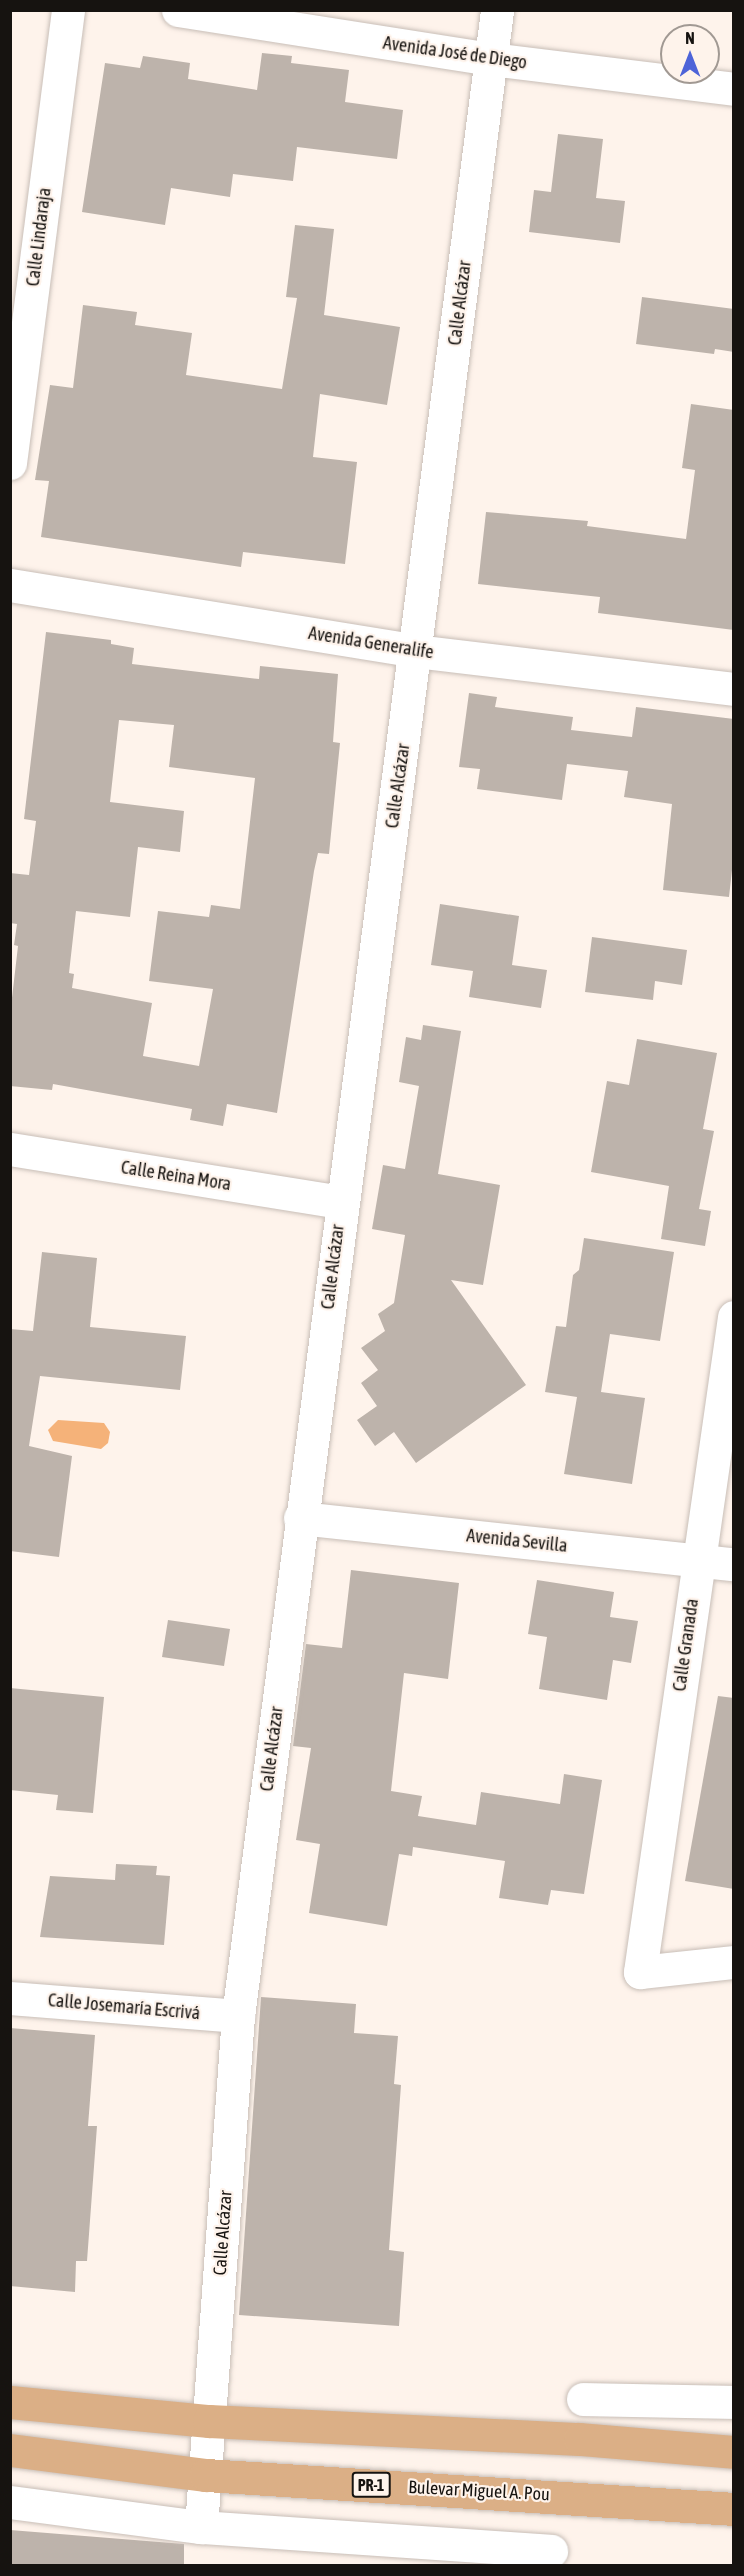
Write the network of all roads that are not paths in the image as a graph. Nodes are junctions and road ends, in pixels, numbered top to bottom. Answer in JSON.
{"nodes":[{"id":1,"x":69,"y":10,"type":"edge"},
{"id":2,"x":178,"y":10,"type":"edge"},
{"id":3,"x":497,"y":10,"type":"edge"},
{"id":4,"x":490,"y":59,"type":"junction"},
{"id":5,"x":734,"y":89,"type":"edge"},
{"id":6,"x":10,"y":463,"type":"edge"},
{"id":7,"x":10,"y":585,"type":"edge"},
{"id":8,"x":417,"y":651,"type":"junction"},
{"id":9,"x":734,"y":688,"type":"edge"},
{"id":10,"x":10,"y":1149,"type":"edge"},
{"id":11,"x":341,"y":1202,"type":"junction"},
{"id":12,"x":734,"y":1317,"type":"edge"},
{"id":13,"x":300,"y":1518,"type":"junction"},
{"id":14,"x":699,"y":1560,"type":"junction"},
{"id":15,"x":734,"y":1564,"type":"edge"},
{"id":16,"x":734,"y":1962,"type":"edge"},
{"id":17,"x":10,"y":1998,"type":"edge"},
{"id":18,"x":238,"y":2016,"type":"junction"},
{"id":19,"x":583,"y":2399,"type":"dead end"},
{"id":20,"x":10,"y":2402,"type":"edge"},
{"id":21,"x":734,"y":2402,"type":"edge"},
{"id":22,"x":209,"y":2421,"type":"junction"},
{"id":23,"x":10,"y":2450,"type":"edge"},
{"id":24,"x":734,"y":2452,"type":"edge"},
{"id":25,"x":206,"y":2475,"type":"junction"},
{"id":26,"x":10,"y":2502,"type":"edge"},
{"id":27,"x":734,"y":2509,"type":"edge"},
{"id":28,"x":201,"y":2527,"type":"junction"},
{"id":29,"x":550,"y":2551,"type":"dead end"}],
"edges":[{"from":1,"to":6,"type":"street","name":"Calle Lindaraja"},
{"from":2,"to":4,"type":"street","name":"Avenida José de Diego"},
{"from":3,"to":4,"type":"street","name":"Calle Alcázar"},
{"from":4,"to":5,"type":"street","name":"Avenida José de Diego"},
{"from":4,"to":8,"type":"street","name":"Calle Alcázar"},
{"from":7,"to":8,"type":"street","name":"Avenida Generalife"},
{"from":8,"to":9,"type":"street","name":"Avenida Generalife"},
{"from":8,"to":11,"type":"street","name":"Calle Alcázar"},
{"from":10,"to":11,"type":"street","name":"Calle Reina Mora"},
{"from":11,"to":13,"type":"street","name":"Calle Alcázar"},
{"from":12,"to":14,"type":"street","name":"Calle Granada"},
{"from":13,"to":14,"type":"street","name":"Avenida Sevilla"},
{"from":13,"to":18,"type":"street","name":"Calle Alcázar"},
{"from":14,"to":15,"type":"street","name":"Avenida Sevilla"},
{"from":14,"to":16,"type":"street","name":"Calle Granada"},
{"from":17,"to":18,"type":"street","name":"Calle Josemaría Escrivá"},
{"from":18,"to":22,"type":"street","name":"Calle Alcázar"},
{"from":19,"to":21,"type":"street"},
{"from":20,"to":22,"type":"main road"},
{"from":22,"to":24,"type":"main road"},
{"from":22,"to":25,"type":"street","name":"Calle Alcázar"},
{"from":23,"to":25,"type":"main road","name":"Bulevar Miguel A. Pou","number":"PR-1"},
{"from":25,"to":27,"type":"main road","name":"Bulevar Miguel A. Pou","number":"PR-1"},
{"from":25,"to":28,"type":"street","name":"Calle Alcázar"},
{"from":26,"to":28,"type":"street"},
{"from":28,"to":29,"type":"street"}]}
